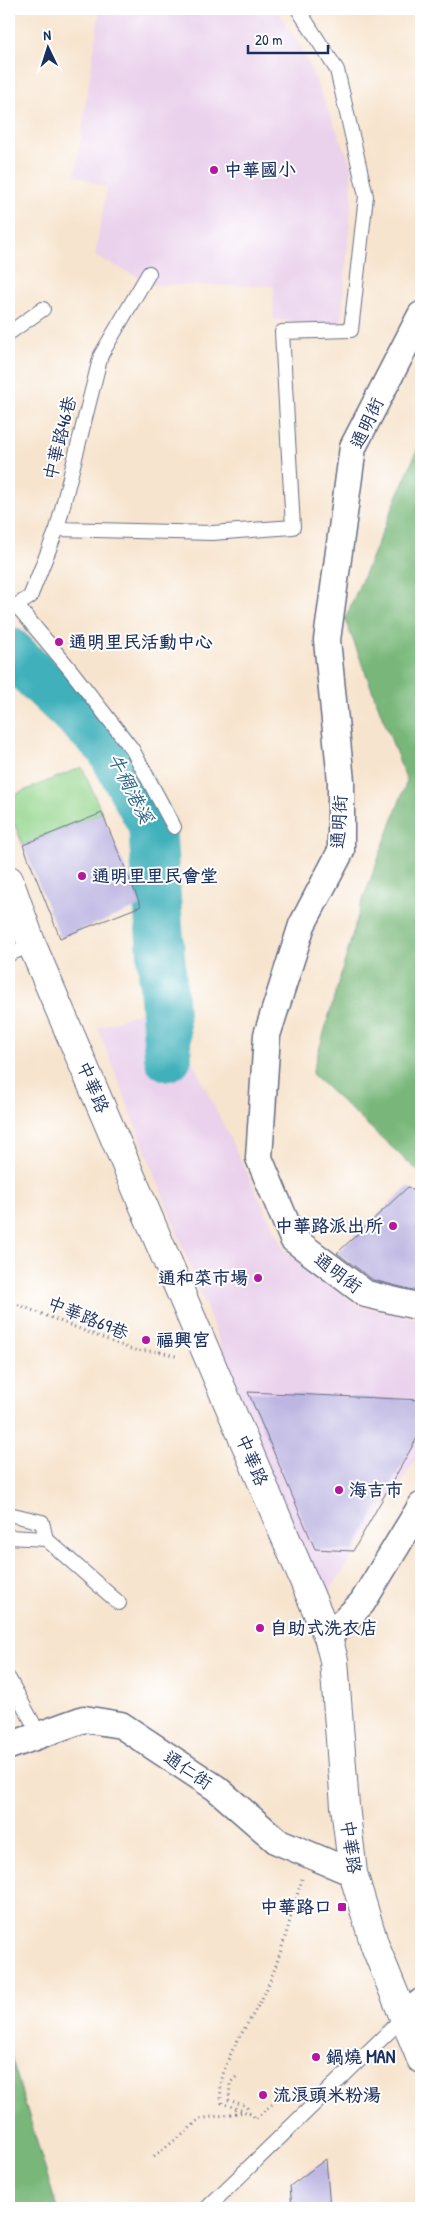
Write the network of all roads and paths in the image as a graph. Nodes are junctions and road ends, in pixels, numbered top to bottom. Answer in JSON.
{"nodes":[{"id":1,"x":298,"y":9,"type":"edge"},
{"id":2,"x":149,"y":272,"type":"dead end"},
{"id":3,"x":43,"y":309,"type":"dead end"},
{"id":4,"x":421,"y":315,"type":"edge"},
{"id":5,"x":9,"y":333,"type":"edge"},
{"id":6,"x":57,"y":529,"type":"junction"},
{"id":7,"x":13,"y":608,"type":"edge"},
{"id":8,"x":174,"y":827,"type":"dead end"},
{"id":9,"x":9,"y":880,"type":"edge"},
{"id":10,"x":21,"y":949,"type":"edge"},
{"id":11,"x":183,"y":1298,"type":"junction"},
{"id":12,"x":9,"y":1301,"type":"edge"},
{"id":13,"x":421,"y":1307,"type":"edge"},
{"id":14,"x":421,"y":1506,"type":"edge"},
{"id":15,"x":9,"y":1514,"type":"edge"},
{"id":16,"x":9,"y":1537,"type":"edge"},
{"id":17,"x":46,"y":1540,"type":"junction"},
{"id":18,"x":118,"y":1603,"type":"dead end"},
{"id":19,"x":328,"y":1637,"type":"junction"},
{"id":20,"x":9,"y":1679,"type":"edge"},
{"id":21,"x":38,"y":1734,"type":"junction"},
{"id":22,"x":9,"y":1746,"type":"edge"},
{"id":23,"x":309,"y":1854,"type":"junction"},
{"id":24,"x":353,"y":1873,"type":"junction"},
{"id":25,"x":413,"y":2009,"type":"edge"},
{"id":26,"x":421,"y":2059,"type":"edge"},
{"id":27,"x":236,"y":2077,"type":"dead end"},
{"id":28,"x":245,"y":2112,"type":"junction"},
{"id":29,"x":303,"y":2113,"type":"junction"},
{"id":30,"x":253,"y":2115,"type":"junction"},
{"id":31,"x":154,"y":2156,"type":"dead end"},
{"id":32,"x":207,"y":2208,"type":"edge"}],
"edges":[{"from":1,"to":6,"type":"lane"},
{"from":2,"to":6,"type":"lane","name":"中華路46巷"},
{"from":3,"to":5,"type":"lane"},
{"from":4,"to":13,"type":"street","name":"通明街"},
{"from":6,"to":7,"type":"lane","name":"中華路46巷"},
{"from":7,"to":8,"type":"lane"},
{"from":9,"to":10,"type":"street","name":"中華路"},
{"from":10,"to":11,"type":"street","name":"中華路"},
{"from":11,"to":12,"type":"path","name":"中華路69巷"},
{"from":11,"to":19,"type":"street","name":"中華路"},
{"from":14,"to":19,"type":"street"},
{"from":15,"to":17,"type":"lane"},
{"from":16,"to":17,"type":"lane"},
{"from":17,"to":18,"type":"lane"},
{"from":19,"to":24,"type":"street","name":"中華路"},
{"from":20,"to":21,"type":"lane"},
{"from":21,"to":22,"type":"street","name":"通仁街"},
{"from":21,"to":23,"type":"street","name":"通仁街"},
{"from":23,"to":24,"type":"street","name":"通仁街"},
{"from":23,"to":28,"type":"path"},
{"from":24,"to":25,"type":"street","name":"中華路"},
{"from":25,"to":26,"type":"street","name":"中華路"},
{"from":25,"to":29,"type":"lane"},
{"from":27,"to":30,"type":"path"},
{"from":28,"to":30,"type":"path"},
{"from":28,"to":31,"type":"path"},
{"from":29,"to":30,"type":"path"},
{"from":29,"to":32,"type":"lane"}]}
